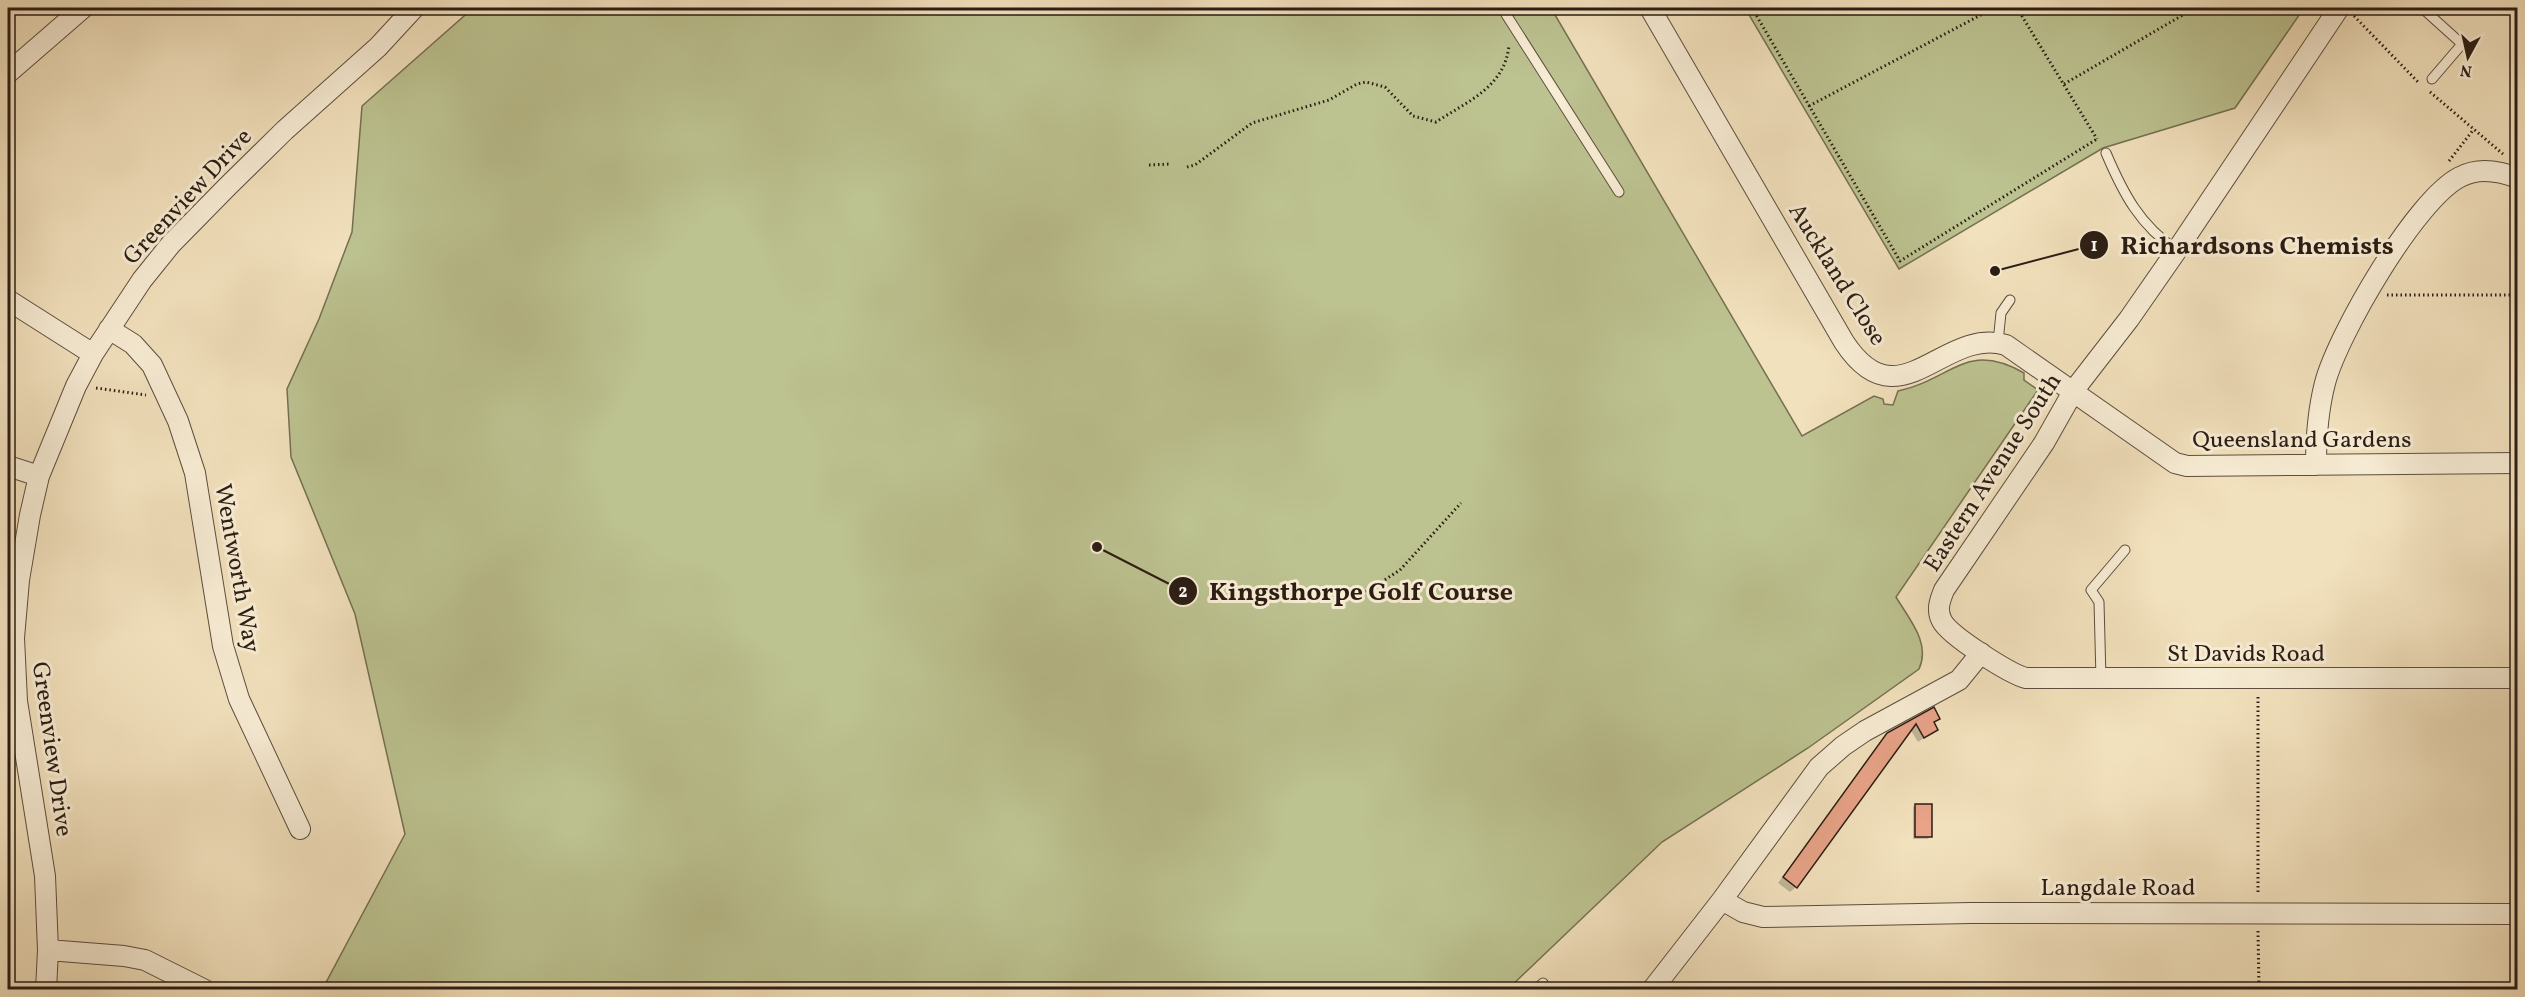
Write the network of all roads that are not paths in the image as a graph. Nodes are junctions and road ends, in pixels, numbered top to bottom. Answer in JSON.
{"nodes":[{"id":1,"x":83,"y":8,"type":"edge"},
{"id":2,"x":414,"y":8,"type":"edge"},
{"id":3,"x":1502,"y":8,"type":"edge"},
{"id":4,"x":1650,"y":8,"type":"edge"},
{"id":5,"x":2339,"y":8,"type":"edge"},
{"id":6,"x":2422,"y":8,"type":"edge"},
{"id":7,"x":8,"y":73,"type":"edge"},
{"id":8,"x":2432,"y":79,"type":"dead end"},
{"id":9,"x":2106,"y":153,"type":"road end"},
{"id":10,"x":2517,"y":178,"type":"edge"},
{"id":11,"x":1619,"y":192,"type":"dead end"},
{"id":12,"x":2177,"y":250,"type":"junction"},
{"id":13,"x":8,"y":300,"type":"edge"},
{"id":14,"x":2010,"y":300,"type":"dead end"},
{"id":15,"x":109,"y":329,"type":"junction"},
{"id":16,"x":1998,"y":342,"type":"junction"},
{"id":17,"x":93,"y":354,"type":"junction"},
{"id":18,"x":2074,"y":390,"type":"junction"},
{"id":19,"x":2517,"y":463,"type":"edge"},
{"id":20,"x":2316,"y":465,"type":"junction"},
{"id":21,"x":8,"y":466,"type":"edge"},
{"id":22,"x":39,"y":476,"type":"junction"},
{"id":23,"x":2125,"y":550,"type":"dead end"},
{"id":24,"x":11,"y":637,"type":"edge"},
{"id":25,"x":1982,"y":653,"type":"junction"},
{"id":26,"x":2517,"y":678,"type":"edge"},
{"id":27,"x":2101,"y":679,"type":"junction"},
{"id":28,"x":300,"y":829,"type":"dead end"},
{"id":29,"x":1722,"y":900,"type":"junction"},
{"id":30,"x":2517,"y":914,"type":"edge"},
{"id":31,"x":48,"y":950,"type":"junction"},
{"id":32,"x":46,"y":990,"type":"edge"},
{"id":33,"x":205,"y":990,"type":"edge"},
{"id":34,"x":1652,"y":990,"type":"edge"}],
"edges":[{"from":1,"to":7,"type":"street"},
{"from":2,"to":15,"type":"street","name":"Greenview Drive"},
{"from":3,"to":11,"type":"lane"},
{"from":4,"to":16,"type":"street","name":"Auckland Close"},
{"from":5,"to":12,"type":"street","name":"Eastern Avenue South"},
{"from":6,"to":8,"type":"lane"},
{"from":9,"to":12,"type":"lane"},
{"from":10,"to":20,"type":"street"},
{"from":12,"to":18,"type":"street","name":"Eastern Avenue South"},
{"from":13,"to":17,"type":"street"},
{"from":14,"to":16,"type":"lane"},
{"from":15,"to":17,"type":"street","name":"Greenview Drive"},
{"from":15,"to":28,"type":"street","name":"Wentworth Way"},
{"from":16,"to":18,"type":"street"},
{"from":17,"to":22,"type":"street","name":"Greenview Drive"},
{"from":18,"to":20,"type":"street","name":"Queensland Gardens"},
{"from":18,"to":25,"type":"street","name":"Eastern Avenue South"},
{"from":19,"to":20,"type":"street","name":"Queensland Gardens"},
{"from":21,"to":22,"type":"street"},
{"from":22,"to":24,"type":"street","name":"Greenview Drive"},
{"from":23,"to":27,"type":"lane"},
{"from":24,"to":31,"type":"street","name":"Greenview Drive"},
{"from":25,"to":27,"type":"street","name":"St Davids Road"},
{"from":25,"to":29,"type":"street"},
{"from":26,"to":27,"type":"street","name":"St Davids Road"},
{"from":29,"to":30,"type":"street","name":"Langdale Road"},
{"from":29,"to":34,"type":"street"},
{"from":31,"to":32,"type":"street","name":"Greenview Drive"},
{"from":31,"to":33,"type":"street"}]}
